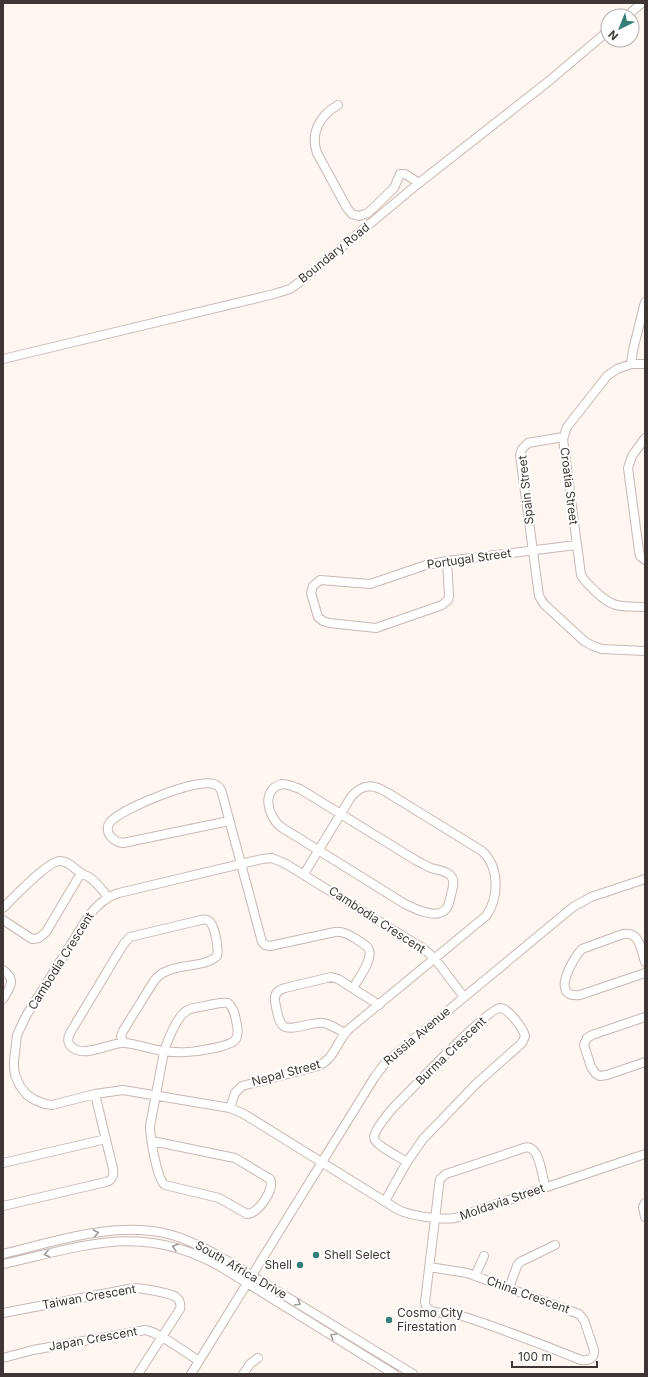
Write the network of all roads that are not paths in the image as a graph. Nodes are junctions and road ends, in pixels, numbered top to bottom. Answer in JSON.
{"nodes":[{"id":1,"x":600,"y":39,"type":"edge"},
{"id":2,"x":338,"y":105,"type":"dead end"},
{"id":3,"x":419,"y":184,"type":"junction"},
{"id":4,"x":645,"y":302,"type":"edge"},
{"id":5,"x":3,"y":359,"type":"edge"},
{"id":6,"x":631,"y":364,"type":"junction"},
{"id":7,"x":645,"y":364,"type":"edge"},
{"id":8,"x":563,"y":437,"type":"junction"},
{"id":9,"x":645,"y":438,"type":"edge"},
{"id":10,"x":576,"y":545,"type":"junction"},
{"id":11,"x":533,"y":550,"type":"junction"},
{"id":12,"x":645,"y":560,"type":"edge"},
{"id":13,"x":447,"y":561,"type":"junction"},
{"id":14,"x":645,"y":607,"type":"edge"},
{"id":15,"x":645,"y":651,"type":"edge"},
{"id":16,"x":341,"y":814,"type":"junction"},
{"id":17,"x":229,"y":821,"type":"junction"},
{"id":18,"x":315,"y":848,"type":"junction"},
{"id":19,"x":241,"y":863,"type":"junction"},
{"id":20,"x":81,"y":873,"type":"junction"},
{"id":21,"x":304,"y":874,"type":"junction"},
{"id":22,"x":644,"y":881,"type":"edge"},
{"id":23,"x":108,"y":897,"type":"junction"},
{"id":24,"x":3,"y":908,"type":"edge"},
{"id":25,"x":3,"y":920,"type":"edge"},
{"id":26,"x":435,"y":959,"type":"junction"},
{"id":27,"x":645,"y":962,"type":"edge"},
{"id":28,"x":3,"y":970,"type":"edge"},
{"id":29,"x":645,"y":973,"type":"edge"},
{"id":30,"x":353,"y":988,"type":"junction"},
{"id":31,"x":464,"y":997,"type":"junction"},
{"id":32,"x":3,"y":999,"type":"edge"},
{"id":33,"x":379,"y":1005,"type":"junction"},
{"id":34,"x":645,"y":1017,"type":"edge"},
{"id":35,"x":345,"y":1033,"type":"junction"},
{"id":36,"x":123,"y":1042,"type":"junction"},
{"id":37,"x":164,"y":1051,"type":"junction"},
{"id":38,"x":645,"y":1062,"type":"edge"},
{"id":39,"x":95,"y":1094,"type":"junction"},
{"id":40,"x":156,"y":1095,"type":"junction"},
{"id":41,"x":230,"y":1108,"type":"junction"},
{"id":42,"x":106,"y":1140,"type":"junction"},
{"id":43,"x":152,"y":1141,"type":"junction"},
{"id":44,"x":645,"y":1154,"type":"edge"},
{"id":45,"x":3,"y":1162,"type":"edge"},
{"id":46,"x":322,"y":1162,"type":"junction"},
{"id":47,"x":407,"y":1162,"type":"junction"},
{"id":48,"x":545,"y":1187,"type":"junction"},
{"id":49,"x":385,"y":1201,"type":"junction"},
{"id":50,"x":645,"y":1203,"type":"edge"},
{"id":51,"x":3,"y":1206,"type":"edge"},
{"id":52,"x":434,"y":1217,"type":"junction"},
{"id":53,"x":645,"y":1217,"type":"edge"},
{"id":54,"x":555,"y":1245,"type":"dead end"},
{"id":55,"x":3,"y":1254,"type":"edge"},
{"id":56,"x":484,"y":1256,"type":"dead end"},
{"id":57,"x":3,"y":1264,"type":"edge"},
{"id":58,"x":429,"y":1267,"type":"junction"},
{"id":59,"x":252,"y":1275,"type":"junction"},
{"id":60,"x":475,"y":1276,"type":"junction"},
{"id":61,"x":247,"y":1284,"type":"junction"},
{"id":62,"x":509,"y":1288,"type":"junction"},
{"id":63,"x":3,"y":1313,"type":"edge"},
{"id":64,"x":162,"y":1338,"type":"junction"},
{"id":65,"x":3,"y":1358,"type":"edge"},
{"id":66,"x":258,"y":1358,"type":"dead end"},
{"id":67,"x":199,"y":1361,"type":"junction"},
{"id":68,"x":138,"y":1374,"type":"edge"},
{"id":69,"x":191,"y":1374,"type":"edge"},
{"id":70,"x":243,"y":1374,"type":"edge"},
{"id":71,"x":394,"y":1374,"type":"edge"},
{"id":72,"x":413,"y":1374,"type":"edge"}],
"edges":[{"from":1,"to":3,"type":"street","name":"Boundary Road"},
{"from":2,"to":3,"type":"street"},
{"from":3,"to":5,"type":"street","name":"Boundary Road"},
{"from":4,"to":6,"type":"street"},
{"from":6,"to":7,"type":"street","name":"Croatia Street"},
{"from":6,"to":8,"type":"street","name":"Croatia Street"},
{"from":8,"to":10,"type":"street","name":"Croatia Street"},
{"from":8,"to":11,"type":"street","name":"Spain Street"},
{"from":9,"to":12,"type":"street"},
{"from":10,"to":11,"type":"street","name":"Portugal Street"},
{"from":10,"to":14,"type":"street","name":"Croatia Street"},
{"from":11,"to":13,"type":"street","name":"Portugal Street"},
{"from":11,"to":15,"type":"street"},
{"from":13,"to":13,"type":"street","name":"Portugal Street"},
{"from":16,"to":18,"type":"street"},
{"from":16,"to":18,"type":"street"},
{"from":16,"to":18,"type":"street"},
{"from":16,"to":26,"type":"street","name":"Nepal Street"},
{"from":17,"to":17,"type":"street"},
{"from":17,"to":19,"type":"street"},
{"from":18,"to":21,"type":"street"},
{"from":19,"to":21,"type":"street","name":"Cambodia Crescent"},
{"from":19,"to":23,"type":"street","name":"Cambodia Crescent"},
{"from":19,"to":30,"type":"street"},
{"from":20,"to":23,"type":"street"},
{"from":20,"to":24,"type":"street"},
{"from":20,"to":25,"type":"street"},
{"from":21,"to":26,"type":"street","name":"Cambodia Crescent"},
{"from":22,"to":31,"type":"street","name":"Russia Avenue"},
{"from":23,"to":39,"type":"street","name":"Cambodia Crescent"},
{"from":26,"to":31,"type":"street","name":"Cambodia Crescent"},
{"from":26,"to":33,"type":"street","name":"Nepal Street"},
{"from":27,"to":29,"type":"street"},
{"from":28,"to":32,"type":"street"},
{"from":30,"to":33,"type":"street"},
{"from":30,"to":35,"type":"street"},
{"from":31,"to":46,"type":"street","name":"Russia Avenue"},
{"from":33,"to":35,"type":"street","name":"Nepal Street"},
{"from":34,"to":38,"type":"street"},
{"from":35,"to":41,"type":"street","name":"Nepal Street"},
{"from":36,"to":36,"type":"street"},
{"from":36,"to":37,"type":"street"},
{"from":37,"to":37,"type":"street"},
{"from":37,"to":40,"type":"street"},
{"from":39,"to":40,"type":"street","name":"Cambodia Crescent"},
{"from":39,"to":42,"type":"street"},
{"from":40,"to":41,"type":"street","name":"Cambodia Crescent"},
{"from":40,"to":43,"type":"street"},
{"from":41,"to":46,"type":"street","name":"Cambodia Crescent"},
{"from":42,"to":45,"type":"street"},
{"from":42,"to":51,"type":"street"},
{"from":43,"to":43,"type":"street"},
{"from":44,"to":48,"type":"street","name":"Moldavia Street"},
{"from":46,"to":49,"type":"street","name":"Moldavia Street"},
{"from":46,"to":59,"type":"street","name":"Russia Avenue"},
{"from":47,"to":47,"type":"street","name":"Burma Crescent"},
{"from":47,"to":49,"type":"street","name":"Burma Crescent"},
{"from":48,"to":52,"type":"street","name":"Moldavia Street"},
{"from":48,"to":52,"type":"street","name":"China Crescent"},
{"from":49,"to":52,"type":"street","name":"Moldavia Street"},
{"from":50,"to":53,"type":"street"},
{"from":52,"to":58,"type":"street","name":"China Crescent"},
{"from":54,"to":62,"type":"street"},
{"from":55,"to":59,"type":"street","name":"South Africa Drive","one_way":true},
{"from":56,"to":60,"type":"street"},
{"from":61,"to":57,"type":"street","name":"South Africa Drive","one_way":true},
{"from":58,"to":60,"type":"street","name":"China Crescent"},
{"from":58,"to":62,"type":"street","name":"China Crescent"},
{"from":59,"to":61,"type":"street","name":"Russia Avenue"},
{"from":59,"to":72,"type":"street","name":"South Africa Drive","one_way":true},
{"from":60,"to":62,"type":"street","name":"China Crescent"},
{"from":61,"to":67,"type":"street","name":"Russia Avenue"},
{"from":71,"to":61,"type":"street","name":"South Africa Drive","one_way":true},
{"from":63,"to":64,"type":"street","name":"Taiwan Crescent"},
{"from":64,"to":65,"type":"street","name":"Japan Crescent"},
{"from":64,"to":67,"type":"street","name":"Japan Crescent"},
{"from":64,"to":68,"type":"street"},
{"from":66,"to":70,"type":"street"},
{"from":67,"to":69,"type":"street","name":"Russia Avenue"}]}
